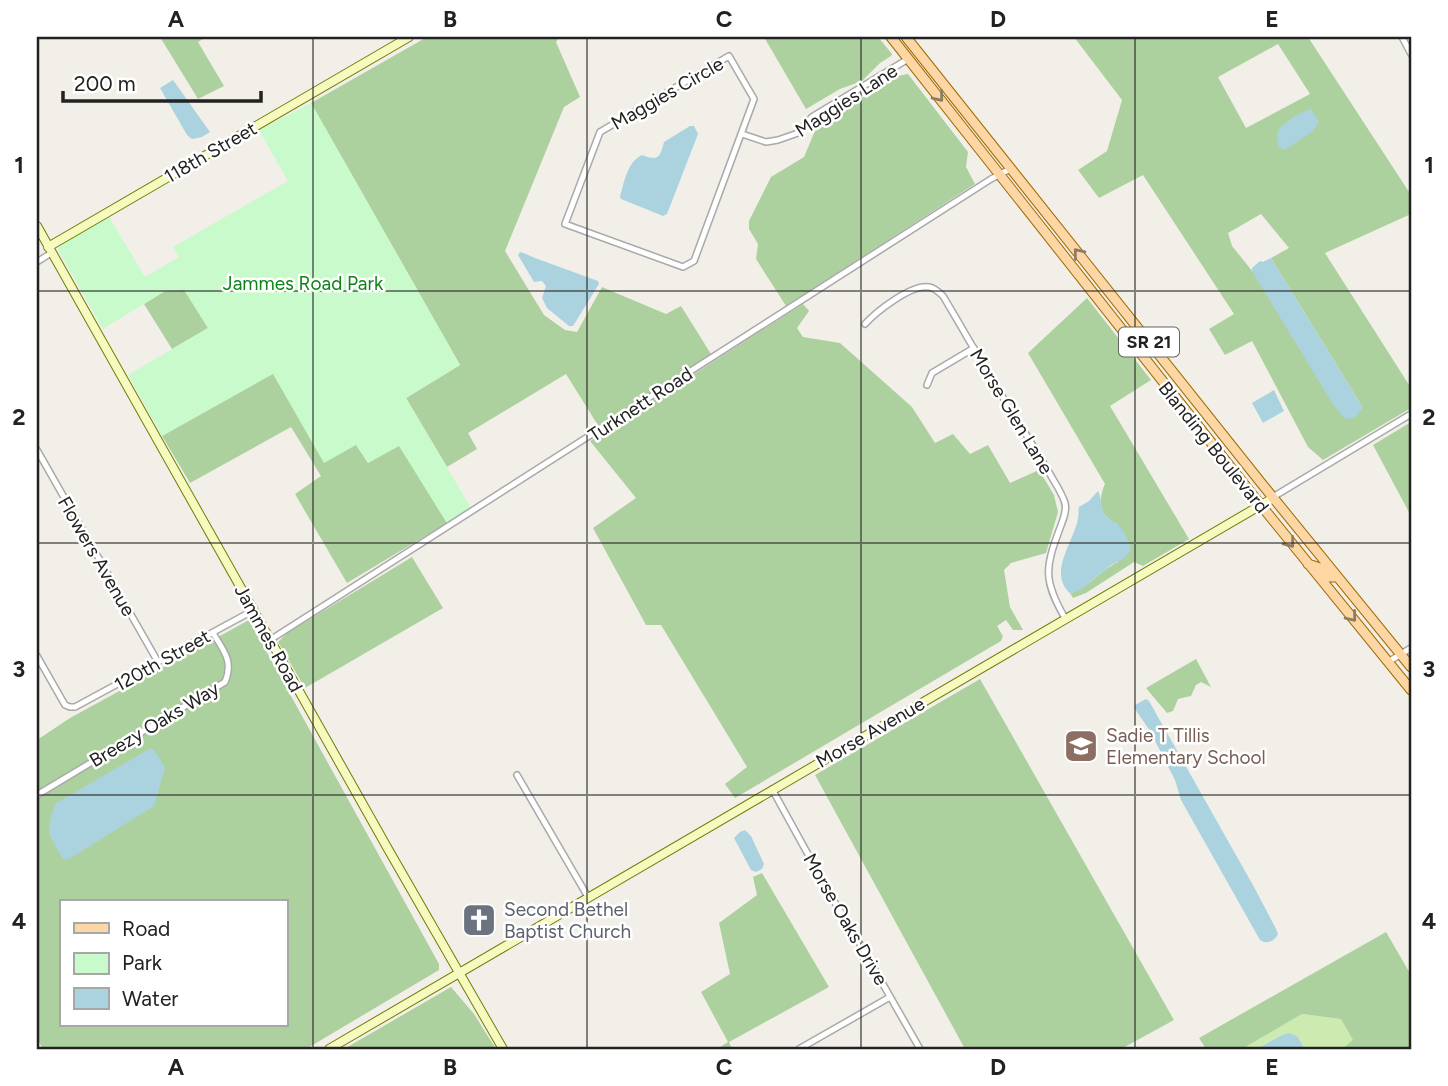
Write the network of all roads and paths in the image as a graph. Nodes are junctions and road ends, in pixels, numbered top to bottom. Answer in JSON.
{"nodes":[{"id":1,"x":409,"y":37,"type":"edge"},
{"id":2,"x":891,"y":37,"type":"edge"},
{"id":3,"x":906,"y":37,"type":"edge"},
{"id":4,"x":1402,"y":37,"type":"edge"},
{"id":5,"x":1411,"y":54,"type":"edge"},
{"id":6,"x":921,"y":56,"type":"junction"},
{"id":7,"x":908,"y":59,"type":"junction"},
{"id":8,"x":938,"y":78,"type":"junction"},
{"id":9,"x":742,"y":134,"type":"junction"},
{"id":10,"x":1010,"y":169,"type":"junction"},
{"id":11,"x":999,"y":174,"type":"junction"},
{"id":12,"x":37,"y":226,"type":"edge"},
{"id":13,"x":50,"y":250,"type":"junction"},
{"id":14,"x":37,"y":262,"type":"edge"},
{"id":15,"x":1097,"y":277,"type":"junction"},
{"id":16,"x":1086,"y":286,"type":"junction"},
{"id":17,"x":865,"y":324,"type":"dead end"},
{"id":18,"x":974,"y":348,"type":"junction"},
{"id":19,"x":927,"y":385,"type":"dead end"},
{"id":20,"x":1185,"y":387,"type":"junction"},
{"id":21,"x":1173,"y":396,"type":"junction"},
{"id":22,"x":1411,"y":414,"type":"edge"},
{"id":23,"x":37,"y":450,"type":"edge"},
{"id":24,"x":1273,"y":498,"type":"junction"},
{"id":25,"x":1260,"y":505,"type":"junction"},
{"id":26,"x":1307,"y":563,"type":"junction"},
{"id":27,"x":1337,"y":577,"type":"junction"},
{"id":28,"x":254,"y":610,"type":"junction"},
{"id":29,"x":1065,"y":618,"type":"junction"},
{"id":30,"x":212,"y":633,"type":"junction"},
{"id":31,"x":270,"y":640,"type":"junction"},
{"id":32,"x":1411,"y":648,"type":"edge"},
{"id":33,"x":1401,"y":654,"type":"junction"},
{"id":34,"x":37,"y":656,"type":"edge"},
{"id":35,"x":158,"y":662,"type":"junction"},
{"id":36,"x":1388,"y":662,"type":"junction"},
{"id":37,"x":1411,"y":667,"type":"edge"},
{"id":38,"x":1411,"y":691,"type":"edge"},
{"id":39,"x":517,"y":775,"type":"dead end"},
{"id":40,"x":772,"y":789,"type":"junction"},
{"id":41,"x":37,"y":794,"type":"edge"},
{"id":42,"x":588,"y":897,"type":"junction"},
{"id":43,"x":459,"y":972,"type":"junction"},
{"id":44,"x":890,"y":997,"type":"junction"},
{"id":45,"x":329,"y":1049,"type":"edge"},
{"id":46,"x":503,"y":1049,"type":"edge"},
{"id":47,"x":799,"y":1049,"type":"edge"},
{"id":48,"x":919,"y":1049,"type":"edge"}],
"edges":[{"from":1,"to":13,"type":"street","name":"118th Street"},
{"from":2,"to":6,"type":"main road"},
{"from":2,"to":7,"type":"main road","name":"Blanding Boulevard","number":"SR 21"},
{"from":3,"to":6,"type":"main road","name":"Blanding Boulevard","number":"SR 21"},
{"from":4,"to":5,"type":"street"},
{"from":6,"to":8,"type":"main road","name":"Blanding Boulevard","number":"SR 21"},
{"from":7,"to":8,"type":"main road"},
{"from":7,"to":9,"type":"street","name":"Maggies Lane"},
{"from":7,"to":11,"type":"main road","name":"Blanding Boulevard","number":"SR 21","one_way":true},
{"from":8,"to":10,"type":"main road","name":"Blanding Boulevard","number":"SR 21"},
{"from":9,"to":9,"type":"street","name":"Maggies Circle"},
{"from":10,"to":11,"type":"street","name":"Turknett Road"},
{"from":15,"to":10,"type":"main road","name":"Blanding Boulevard","number":"SR 21","one_way":true},
{"from":11,"to":16,"type":"main road","name":"Blanding Boulevard","number":"SR 21"},
{"from":11,"to":31,"type":"street","name":"Turknett Road"},
{"from":12,"to":13,"type":"street","name":"Jammes Road"},
{"from":13,"to":14,"type":"street","name":"118th Street"},
{"from":13,"to":28,"type":"street","name":"Jammes Road"},
{"from":15,"to":16,"type":"main road"},
{"from":15,"to":20,"type":"main road","name":"Blanding Boulevard","number":"SR 21"},
{"from":16,"to":21,"type":"main road","name":"Blanding Boulevard","number":"SR 21"},
{"from":17,"to":18,"type":"street","name":"Morse Glen Lane"},
{"from":18,"to":19,"type":"street"},
{"from":18,"to":29,"type":"street","name":"Morse Glen Lane"},
{"from":20,"to":21,"type":"main road"},
{"from":20,"to":24,"type":"main road","name":"Blanding Boulevard","number":"SR 21"},
{"from":21,"to":25,"type":"main road","name":"Blanding Boulevard","number":"SR 21"},
{"from":22,"to":24,"type":"street","name":"Morse Avenue"},
{"from":23,"to":35,"type":"street","name":"Flowers Avenue"},
{"from":24,"to":25,"type":"street","name":"Morse Avenue"},
{"from":24,"to":27,"type":"main road","name":"Blanding Boulevard","number":"SR 21"},
{"from":25,"to":26,"type":"main road","name":"Blanding Boulevard","number":"SR 21","one_way":true},
{"from":25,"to":29,"type":"street","name":"Morse Avenue"},
{"from":26,"to":27,"type":"main road"},
{"from":26,"to":36,"type":"main road","name":"Blanding Boulevard","number":"SR 21","one_way":true},
{"from":27,"to":33,"type":"main road","name":"Blanding Boulevard","number":"SR 21"},
{"from":28,"to":30,"type":"street","name":"120th Street"},
{"from":28,"to":31,"type":"street","name":"Jammes Road"},
{"from":29,"to":40,"type":"street","name":"Morse Avenue"},
{"from":30,"to":35,"type":"street","name":"120th Street"},
{"from":30,"to":41,"type":"street","name":"Breezy Oaks Way"},
{"from":31,"to":43,"type":"street","name":"Jammes Road"},
{"from":32,"to":33,"type":"street"},
{"from":33,"to":36,"type":"street"},
{"from":33,"to":37,"type":"main road","name":"Blanding Boulevard","number":"SR 21"},
{"from":34,"to":35,"type":"street","name":"120th Street"},
{"from":36,"to":38,"type":"main road","name":"Blanding Boulevard","number":"SR 21"},
{"from":39,"to":42,"type":"street"},
{"from":40,"to":42,"type":"street","name":"Morse Avenue"},
{"from":40,"to":44,"type":"street","name":"Morse Oaks Drive"},
{"from":42,"to":43,"type":"street","name":"Morse Avenue"},
{"from":43,"to":45,"type":"street","name":"Morse Avenue"},
{"from":43,"to":46,"type":"street","name":"Jammes Road"},
{"from":44,"to":47,"type":"street"},
{"from":44,"to":48,"type":"street","name":"Morse Oaks Drive"}]}
